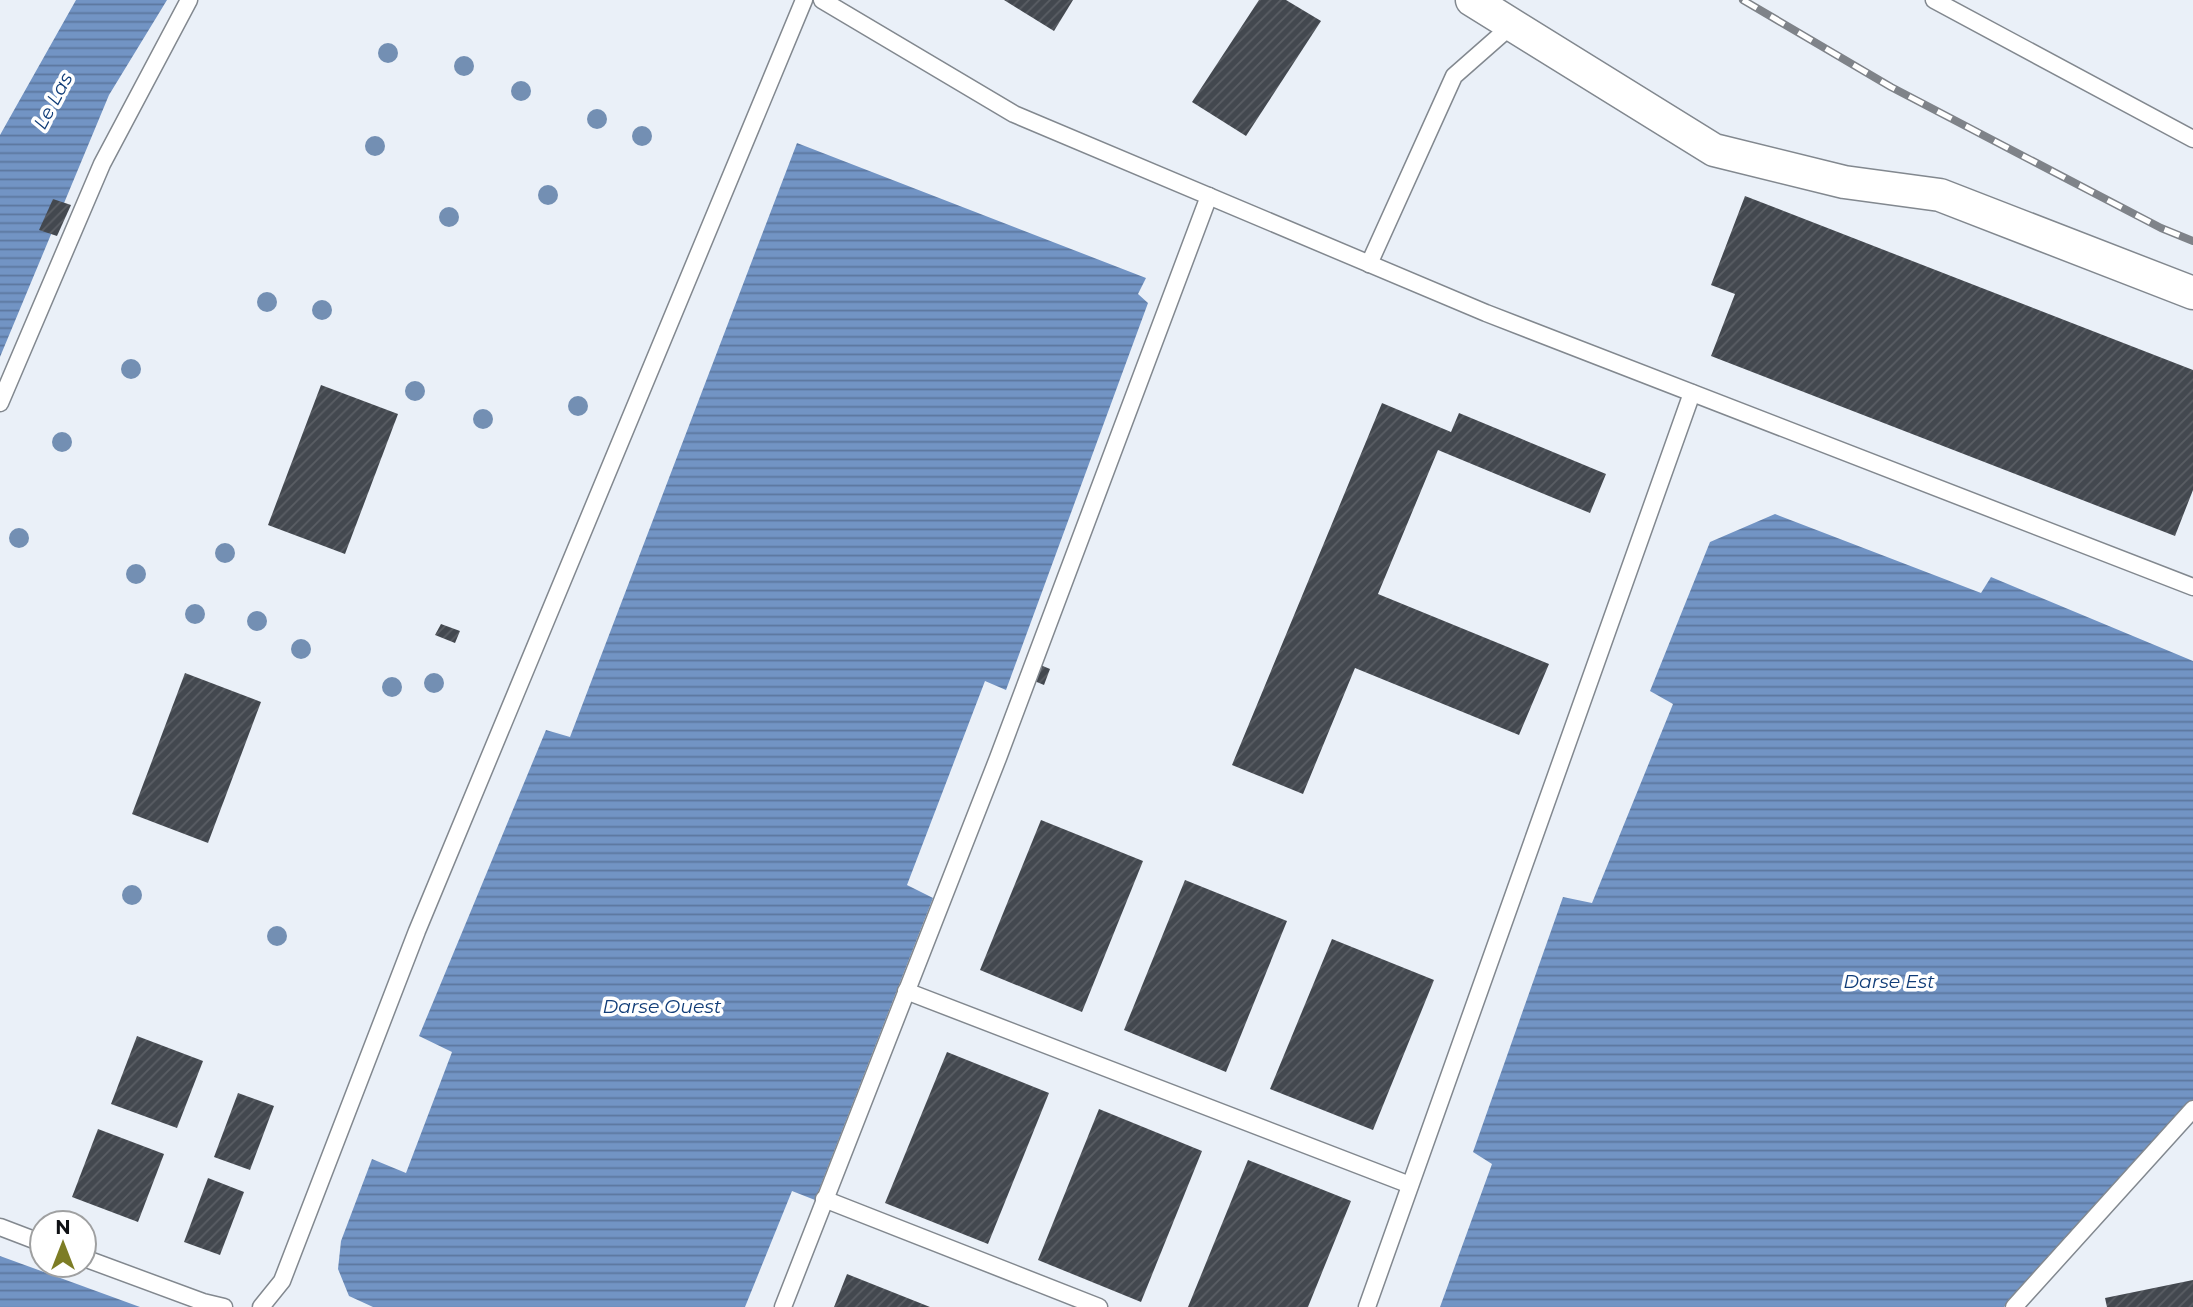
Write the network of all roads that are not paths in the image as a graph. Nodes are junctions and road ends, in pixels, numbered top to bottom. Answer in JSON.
{"nodes":[{"id":1,"x":189,"y":0,"type":"edge"},
{"id":2,"x":804,"y":0,"type":"edge"},
{"id":3,"x":822,"y":0,"type":"edge"},
{"id":4,"x":1472,"y":0,"type":"edge"},
{"id":5,"x":1934,"y":0,"type":"edge"},
{"id":6,"x":1512,"y":25,"type":"junction"},
{"id":7,"x":2193,"y":139,"type":"edge"},
{"id":8,"x":1209,"y":196,"type":"junction"},
{"id":9,"x":1369,"y":264,"type":"junction"},
{"id":10,"x":2193,"y":293,"type":"edge"},
{"id":11,"x":1692,"y":393,"type":"junction"},
{"id":12,"x":0,"y":403,"type":"edge"},
{"id":13,"x":2193,"y":587,"type":"edge"},
{"id":14,"x":906,"y":991,"type":"junction"},
{"id":15,"x":2193,"y":1109,"type":"edge"},
{"id":16,"x":1410,"y":1185,"type":"junction"},
{"id":17,"x":824,"y":1199,"type":"junction"},
{"id":18,"x":0,"y":1227,"type":"edge"},
{"id":19,"x":28,"y":1238,"type":"edge"},
{"id":20,"x":98,"y":1263,"type":"edge"},
{"id":21,"x":224,"y":1307,"type":"edge"},
{"id":22,"x":261,"y":1307,"type":"edge"},
{"id":23,"x":783,"y":1307,"type":"edge"},
{"id":24,"x":1099,"y":1307,"type":"edge"},
{"id":25,"x":1367,"y":1307,"type":"edge"},
{"id":26,"x":2014,"y":1307,"type":"edge"}],
"edges":[{"from":1,"to":12,"type":"lane"},
{"from":2,"to":22,"type":"lane"},
{"from":3,"to":8,"type":"lane"},
{"from":4,"to":6,"type":"street"},
{"from":5,"to":7,"type":"lane"},
{"from":6,"to":9,"type":"lane"},
{"from":6,"to":10,"type":"street"},
{"from":8,"to":9,"type":"lane"},
{"from":8,"to":14,"type":"lane"},
{"from":9,"to":11,"type":"lane"},
{"from":11,"to":13,"type":"lane"},
{"from":11,"to":16,"type":"lane"},
{"from":14,"to":16,"type":"lane"},
{"from":14,"to":17,"type":"lane"},
{"from":15,"to":26,"type":"lane"},
{"from":16,"to":25,"type":"lane"},
{"from":17,"to":23,"type":"lane"},
{"from":17,"to":24,"type":"lane"},
{"from":18,"to":19,"type":"lane"},
{"from":20,"to":21,"type":"lane"}]}
